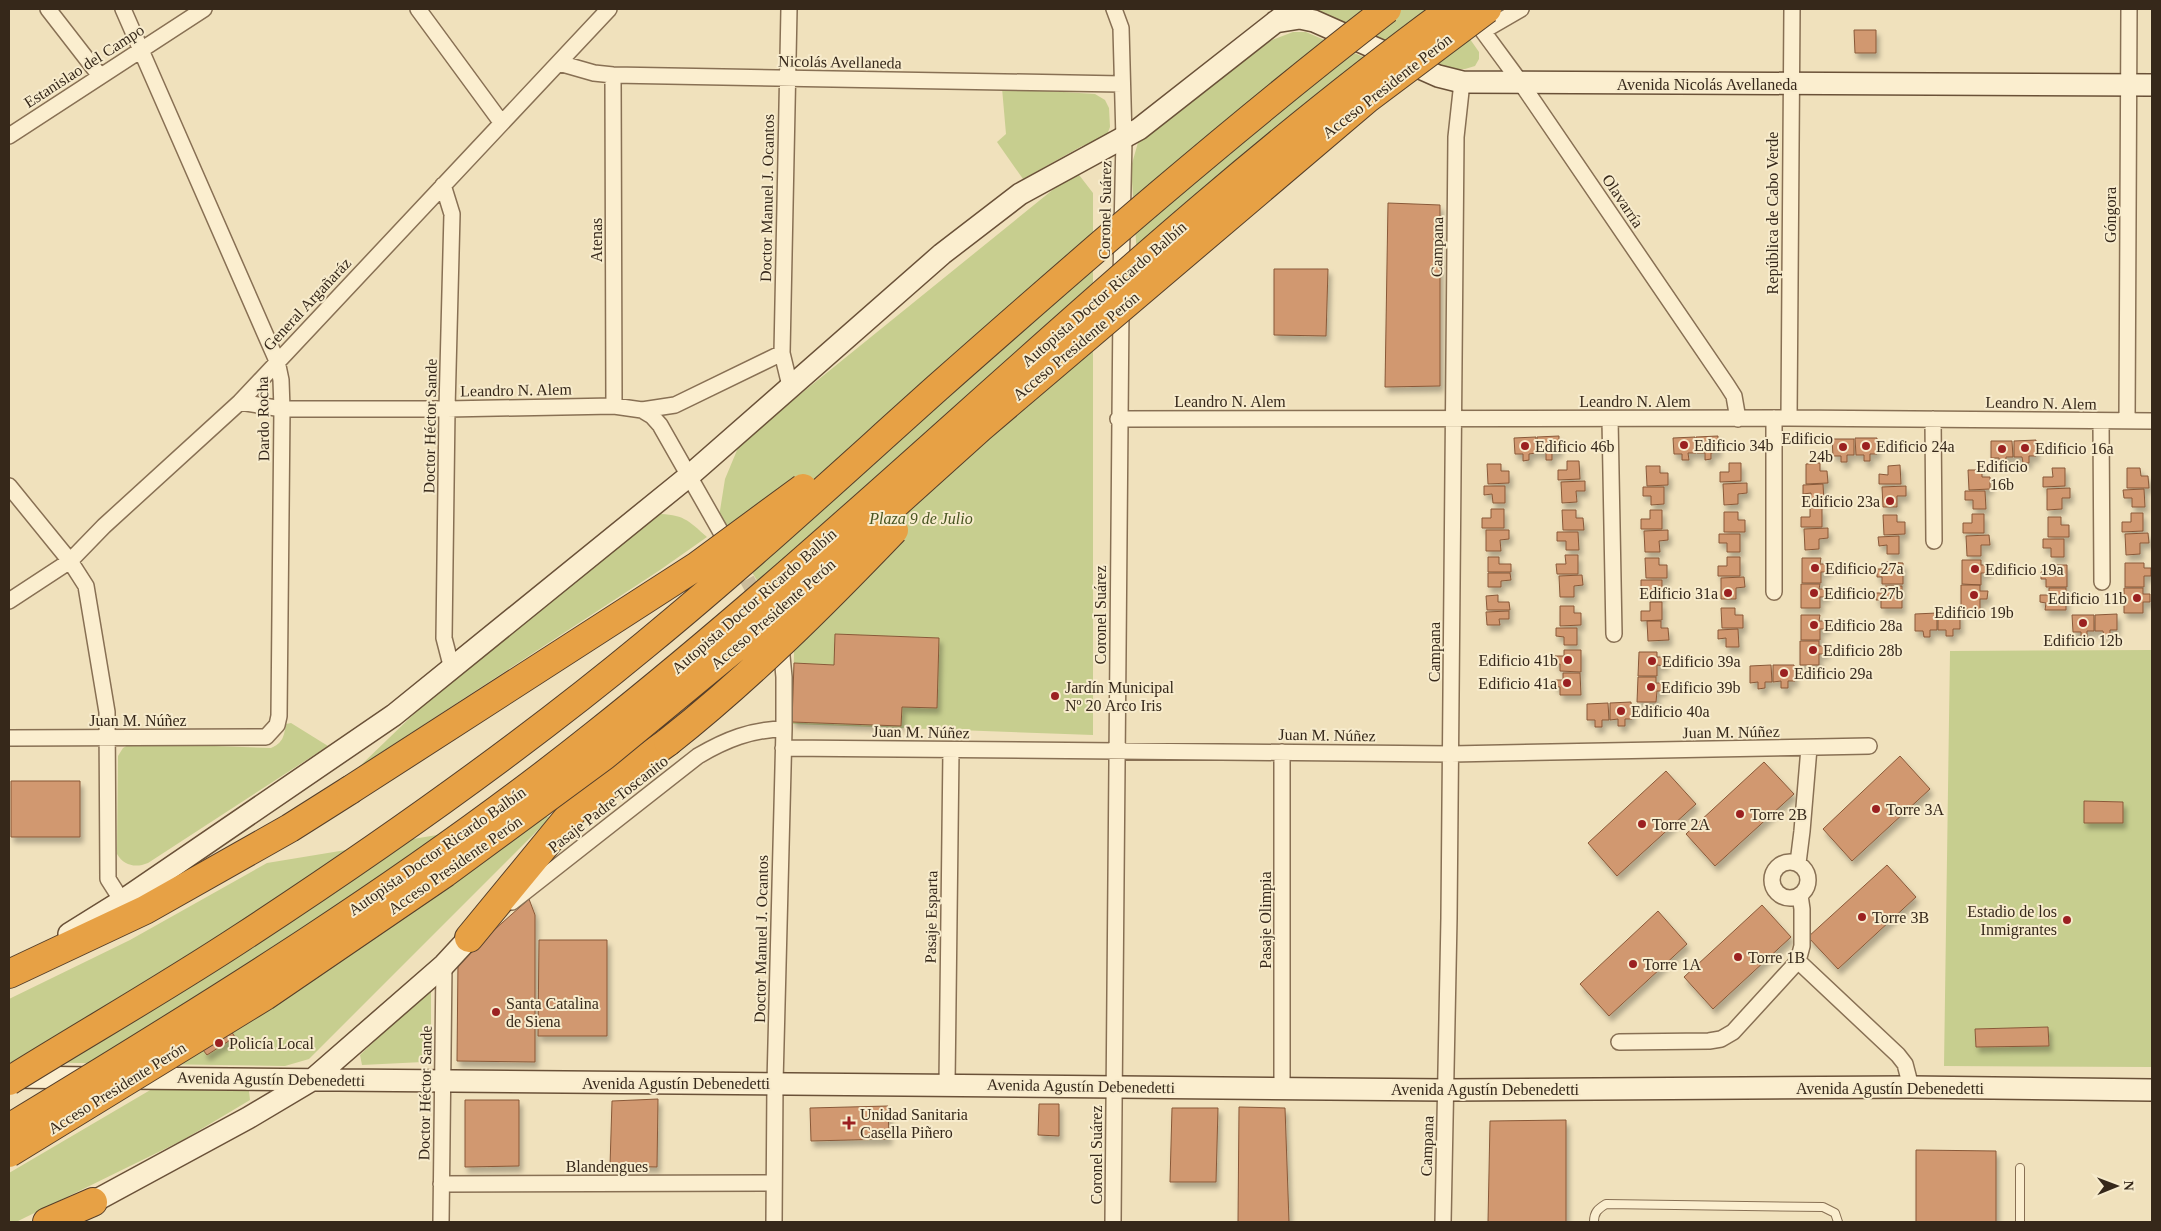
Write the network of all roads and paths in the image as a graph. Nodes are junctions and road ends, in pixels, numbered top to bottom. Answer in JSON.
{"nodes":[{"id":1,"x":48,"y":9,"type":"edge"},
{"id":2,"x":123,"y":9,"type":"edge"},
{"id":3,"x":204,"y":9,"type":"edge"},
{"id":4,"x":418,"y":9,"type":"edge"},
{"id":5,"x":609,"y":9,"type":"edge"},
{"id":6,"x":789,"y":9,"type":"edge"},
{"id":7,"x":1114,"y":9,"type":"edge"},
{"id":8,"x":1292,"y":9,"type":"edge"},
{"id":9,"x":1387,"y":9,"type":"edge"},
{"id":10,"x":1451,"y":9,"type":"edge"},
{"id":11,"x":1467,"y":9,"type":"edge"},
{"id":12,"x":1521,"y":9,"type":"edge"},
{"id":13,"x":1792,"y":9,"type":"edge"},
{"id":14,"x":2128,"y":9,"type":"edge"},
{"id":15,"x":1485,"y":20,"type":"edge"},
{"id":16,"x":1275,"y":22,"type":"junction"},
{"id":17,"x":141,"y":50,"type":"junction"},
{"id":18,"x":559,"y":63,"type":"junction"},
{"id":19,"x":613,"y":75,"type":"junction"},
{"id":20,"x":100,"y":76,"type":"junction"},
{"id":21,"x":787,"y":78,"type":"junction"},
{"id":22,"x":1462,"y":82,"type":"junction"},
{"id":23,"x":1521,"y":83,"type":"junction"},
{"id":24,"x":1122,"y":84,"type":"junction"},
{"id":25,"x":1791,"y":84,"type":"junction"},
{"id":26,"x":2128,"y":85,"type":"junction"},
{"id":27,"x":2152,"y":85,"type":"edge"},
{"id":28,"x":500,"y":122,"type":"junction"},
{"id":29,"x":9,"y":136,"type":"edge"},
{"id":30,"x":1124,"y":139,"type":"junction"},
{"id":31,"x":443,"y":185,"type":"junction"},
{"id":32,"x":782,"y":353,"type":"junction"},
{"id":33,"x":277,"y":361,"type":"junction"},
{"id":34,"x":1034,"y":382,"type":"junction"},
{"id":35,"x":790,"y":386,"type":"junction"},
{"id":36,"x":935,"y":390,"type":"junction"},
{"id":37,"x":240,"y":402,"type":"junction"},
{"id":38,"x":614,"y":406,"type":"junction"},
{"id":39,"x":282,"y":409,"type":"junction"},
{"id":40,"x":447,"y":409,"type":"junction"},
{"id":41,"x":642,"y":410,"type":"junction"},
{"id":42,"x":1782,"y":418,"type":"junction"},
{"id":43,"x":1118,"y":419,"type":"junction"},
{"id":44,"x":1452,"y":419,"type":"junction"},
{"id":45,"x":1610,"y":419,"type":"junction"},
{"id":46,"x":1738,"y":419,"type":"junction"},
{"id":47,"x":1933,"y":419,"type":"junction"},
{"id":48,"x":2101,"y":421,"type":"junction"},
{"id":49,"x":2127,"y":421,"type":"junction"},
{"id":50,"x":2152,"y":421,"type":"edge"},
{"id":51,"x":689,"y":476,"type":"junction"},
{"id":52,"x":9,"y":486,"type":"edge"},
{"id":53,"x":722,"y":534,"type":"dead end"},
{"id":54,"x":1934,"y":541,"type":"dead end"},
{"id":55,"x":70,"y":561,"type":"junction"},
{"id":56,"x":2102,"y":582,"type":"dead end"},
{"id":57,"x":1774,"y":592,"type":"dead end"},
{"id":58,"x":9,"y":601,"type":"edge"},
{"id":59,"x":1614,"y":634,"type":"dead end"},
{"id":60,"x":782,"y":656,"type":"dead end"},
{"id":61,"x":452,"y":669,"type":"junction"},
{"id":62,"x":784,"y":729,"type":"junction"},
{"id":63,"x":108,"y":737,"type":"junction"},
{"id":64,"x":266,"y":737,"type":"joint"},
{"id":65,"x":9,"y":738,"type":"edge"},
{"id":66,"x":1869,"y":746,"type":"dead end"},
{"id":67,"x":783,"y":748,"type":"junction"},
{"id":68,"x":1809,"y":748,"type":"junction"},
{"id":69,"x":951,"y":750,"type":"junction"},
{"id":70,"x":1117,"y":750,"type":"junction"},
{"id":71,"x":1282,"y":752,"type":"junction"},
{"id":72,"x":1451,"y":754,"type":"junction"},
{"id":73,"x":1798,"y":864,"type":"junction"},
{"id":74,"x":1800,"y":895,"type":"junction"},
{"id":75,"x":122,"y":902,"type":"junction"},
{"id":76,"x":469,"y":938,"type":"junction"},
{"id":77,"x":1798,"y":961,"type":"junction"},
{"id":78,"x":444,"y":965,"type":"junction"},
{"id":79,"x":9,"y":973,"type":"edge"},
{"id":80,"x":1619,"y":1042,"type":"dead end"},
{"id":81,"x":9,"y":1077,"type":"edge"},
{"id":82,"x":312,"y":1080,"type":"junction"},
{"id":83,"x":9,"y":1081,"type":"edge"},
{"id":84,"x":444,"y":1082,"type":"junction"},
{"id":85,"x":775,"y":1083,"type":"junction"},
{"id":86,"x":947,"y":1084,"type":"junction"},
{"id":87,"x":1114,"y":1086,"type":"junction"},
{"id":88,"x":1911,"y":1086,"type":"junction"},
{"id":89,"x":1282,"y":1088,"type":"junction"},
{"id":90,"x":1447,"y":1090,"type":"junction"},
{"id":91,"x":2152,"y":1090,"type":"edge"},
{"id":92,"x":9,"y":1128,"type":"edge"},
{"id":93,"x":9,"y":1153,"type":"edge"},
{"id":94,"x":2020,"y":1168,"type":"dead end"},
{"id":95,"x":774,"y":1183,"type":"junction"},
{"id":96,"x":441,"y":1184,"type":"junction"},
{"id":97,"x":93,"y":1202,"type":"junction"},
{"id":98,"x":47,"y":1222,"type":"edge"},
{"id":99,"x":68,"y":1222,"type":"edge"},
{"id":100,"x":441,"y":1222,"type":"edge"},
{"id":101,"x":774,"y":1222,"type":"edge"},
{"id":102,"x":1113,"y":1222,"type":"edge"},
{"id":103,"x":1443,"y":1222,"type":"edge"},
{"id":104,"x":1594,"y":1222,"type":"edge"},
{"id":105,"x":1838,"y":1222,"type":"edge"},
{"id":106,"x":2020,"y":1222,"type":"edge"}],
"edges":[{"from":1,"to":20,"type":"street"},
{"from":2,"to":17,"type":"street","name":"Dardo Rocha"},
{"from":3,"to":17,"type":"street","name":"Estanislao del Campo"},
{"from":4,"to":28,"type":"street"},
{"from":5,"to":18,"type":"street","name":"General Argañaráz"},
{"from":6,"to":21,"type":"street","name":"Doctor Manuel J. Ocantos"},
{"from":7,"to":24,"type":"street","name":"Coronel Suárez"},
{"from":8,"to":16,"type":"main road"},
{"from":9,"to":36,"type":"highway","bridge":true},
{"from":10,"to":92,"type":"highway","name":"Autopista Doctor Ricardo Balbín","bridge":true},
{"from":11,"to":15,"type":"street","name":"Olavarría"},
{"from":12,"to":15,"type":"street"},
{"from":13,"to":25,"type":"street","name":"República de Cabo Verde"},
{"from":14,"to":26,"type":"street","name":"Góngora"},
{"from":15,"to":23,"type":"street","name":"Olavarría"},
{"from":15,"to":34,"type":"highway","name":"Acceso Presidente Perón","bridge":true},
{"from":16,"to":22,"type":"main road","name":"Avenida Nicolás Avellaneda"},
{"from":16,"to":30,"type":"main road"},
{"from":17,"to":20,"type":"street","name":"Estanislao del Campo"},
{"from":17,"to":33,"type":"street","name":"Dardo Rocha"},
{"from":18,"to":19,"type":"street","name":"Nicolás Avellaneda"},
{"from":18,"to":28,"type":"street","name":"General Argañaráz"},
{"from":19,"to":21,"type":"street","name":"Nicolás Avellaneda"},
{"from":19,"to":38,"type":"street","name":"Atenas"},
{"from":20,"to":29,"type":"street","name":"Estanislao del Campo"},
{"from":21,"to":24,"type":"street","name":"Nicolás Avellaneda"},
{"from":21,"to":32,"type":"street","name":"Doctor Manuel J. Ocantos"},
{"from":22,"to":23,"type":"main road","name":"Avenida Nicolás Avellaneda"},
{"from":22,"to":44,"type":"street","name":"Campana"},
{"from":23,"to":25,"type":"main road","name":"Avenida Nicolás Avellaneda"},
{"from":23,"to":46,"type":"street","name":"Olavarría"},
{"from":24,"to":30,"type":"street","name":"Coronel Suárez"},
{"from":25,"to":26,"type":"main road","name":"Avenida Nicolás Avellaneda"},
{"from":25,"to":42,"type":"street","name":"República de Cabo Verde"},
{"from":26,"to":27,"type":"main road","name":"Avenida Nicolás Avellaneda"},
{"from":26,"to":49,"type":"street","name":"Góngora"},
{"from":28,"to":31,"type":"street","name":"General Argañaráz"},
{"from":30,"to":35,"type":"main road"},
{"from":30,"to":43,"type":"street","name":"Coronel Suárez"},
{"from":31,"to":33,"type":"street","name":"General Argañaráz"},
{"from":31,"to":40,"type":"street","name":"Doctor Héctor Sande"},
{"from":32,"to":35,"type":"street","name":"Doctor Manuel J. Ocantos"},
{"from":32,"to":41,"type":"street","name":"Leandro N. Alem"},
{"from":33,"to":37,"type":"street","name":"General Argañaráz"},
{"from":33,"to":39,"type":"street","name":"Dardo Rocha"},
{"from":34,"to":76,"type":"highway","bridge":true},
{"from":34,"to":93,"type":"highway","name":"Acceso Presidente Perón","bridge":true},
{"from":35,"to":51,"type":"main road"},
{"from":36,"to":79,"type":"highway","bridge":true},
{"from":36,"to":83,"type":"highway","bridge":true},
{"from":37,"to":39,"type":"street","name":"Leandro N. Alem"},
{"from":37,"to":55,"type":"street","name":"General Argañaráz"},
{"from":38,"to":40,"type":"street","name":"Leandro N. Alem"},
{"from":38,"to":41,"type":"street","name":"Leandro N. Alem"},
{"from":39,"to":40,"type":"street","name":"Leandro N. Alem"},
{"from":39,"to":64,"type":"street","name":"Dardo Rocha"},
{"from":40,"to":61,"type":"street","name":"Doctor Héctor Sande"},
{"from":41,"to":51,"type":"street"},
{"from":42,"to":46,"type":"street","name":"Leandro N. Alem"},
{"from":42,"to":47,"type":"street","name":"Leandro N. Alem"},
{"from":42,"to":57,"type":"street","name":"República de Cabo Verde"},
{"from":43,"to":44,"type":"street","name":"Leandro N. Alem"},
{"from":43,"to":70,"type":"street","name":"Coronel Suárez"},
{"from":44,"to":45,"type":"street","name":"Leandro N. Alem"},
{"from":44,"to":72,"type":"street","name":"Campana"},
{"from":45,"to":46,"type":"street","name":"Leandro N. Alem"},
{"from":45,"to":59,"type":"street"},
{"from":47,"to":48,"type":"street","name":"Leandro N. Alem"},
{"from":47,"to":54,"type":"street"},
{"from":48,"to":49,"type":"street","name":"Leandro N. Alem"},
{"from":48,"to":56,"type":"street"},
{"from":49,"to":50,"type":"street","name":"Leandro N. Alem"},
{"from":51,"to":53,"type":"street"},
{"from":51,"to":61,"type":"main road"},
{"from":52,"to":55,"type":"street"},
{"from":55,"to":58,"type":"street","name":"General Argañaráz"},
{"from":55,"to":63,"type":"street"},
{"from":60,"to":62,"type":"street","name":"Doctor Manuel J. Ocantos"},
{"from":61,"to":75,"type":"main road"},
{"from":62,"to":67,"type":"street","name":"Doctor Manuel J. Ocantos"},
{"from":62,"to":76,"type":"street","name":"Pasaje Padre Toscanito"},
{"from":63,"to":64,"type":"street","name":"Juan M. Núñez"},
{"from":63,"to":65,"type":"street","name":"Juan M. Núñez"},
{"from":63,"to":75,"type":"street"},
{"from":66,"to":68,"type":"street","name":"Juan M. Núñez"},
{"from":67,"to":69,"type":"street","name":"Juan M. Núñez"},
{"from":67,"to":85,"type":"street","name":"Doctor Manuel J. Ocantos"},
{"from":68,"to":72,"type":"street","name":"Juan M. Núñez"},
{"from":68,"to":73,"type":"street"},
{"from":69,"to":70,"type":"street","name":"Juan M. Núñez"},
{"from":69,"to":86,"type":"street","name":"Pasaje Esparta"},
{"from":70,"to":71,"type":"street","name":"Juan M. Núñez"},
{"from":70,"to":87,"type":"street","name":"Coronel Suárez"},
{"from":71,"to":72,"type":"street","name":"Juan M. Núñez"},
{"from":71,"to":89,"type":"street","name":"Pasaje Olimpia"},
{"from":72,"to":90,"type":"street","name":"Campana"},
{"from":73,"to":74,"type":"street"},
{"from":73,"to":74,"type":"street"},
{"from":74,"to":77,"type":"street"},
{"from":75,"to":79,"type":"main road"},
{"from":76,"to":78,"type":"main road"},
{"from":77,"to":80,"type":"street"},
{"from":77,"to":88,"type":"street"},
{"from":78,"to":82,"type":"main road"},
{"from":78,"to":84,"type":"street","name":"Doctor Héctor Sande"},
{"from":81,"to":82,"type":"main road","name":"Avenida Agustín Debenedetti"},
{"from":82,"to":84,"type":"main road","name":"Avenida Agustín Debenedetti"},
{"from":82,"to":97,"type":"main road"},
{"from":84,"to":85,"type":"main road","name":"Avenida Agustín Debenedetti"},
{"from":84,"to":96,"type":"street","name":"Doctor Héctor Sande"},
{"from":85,"to":86,"type":"main road","name":"Avenida Agustín Debenedetti"},
{"from":85,"to":95,"type":"street","name":"Doctor Manuel J. Ocantos"},
{"from":86,"to":87,"type":"main road","name":"Avenida Agustín Debenedetti"},
{"from":87,"to":89,"type":"main road","name":"Avenida Agustín Debenedetti"},
{"from":87,"to":102,"type":"street","name":"Coronel Suárez"},
{"from":88,"to":90,"type":"main road","name":"Avenida Agustín Debenedetti"},
{"from":88,"to":91,"type":"main road","name":"Avenida Agustín Debenedetti"},
{"from":89,"to":90,"type":"main road","name":"Avenida Agustín Debenedetti"},
{"from":90,"to":103,"type":"street","name":"Campana"},
{"from":94,"to":106,"type":"lane"},
{"from":95,"to":96,"type":"street","name":"Blandengues"},
{"from":95,"to":101,"type":"street","name":"Doctor Manuel J. Ocantos"},
{"from":96,"to":100,"type":"street","name":"Doctor Héctor Sande"},
{"from":97,"to":98,"type":"highway"},
{"from":97,"to":99,"type":"street"},
{"from":104,"to":105,"type":"lane"}]}
